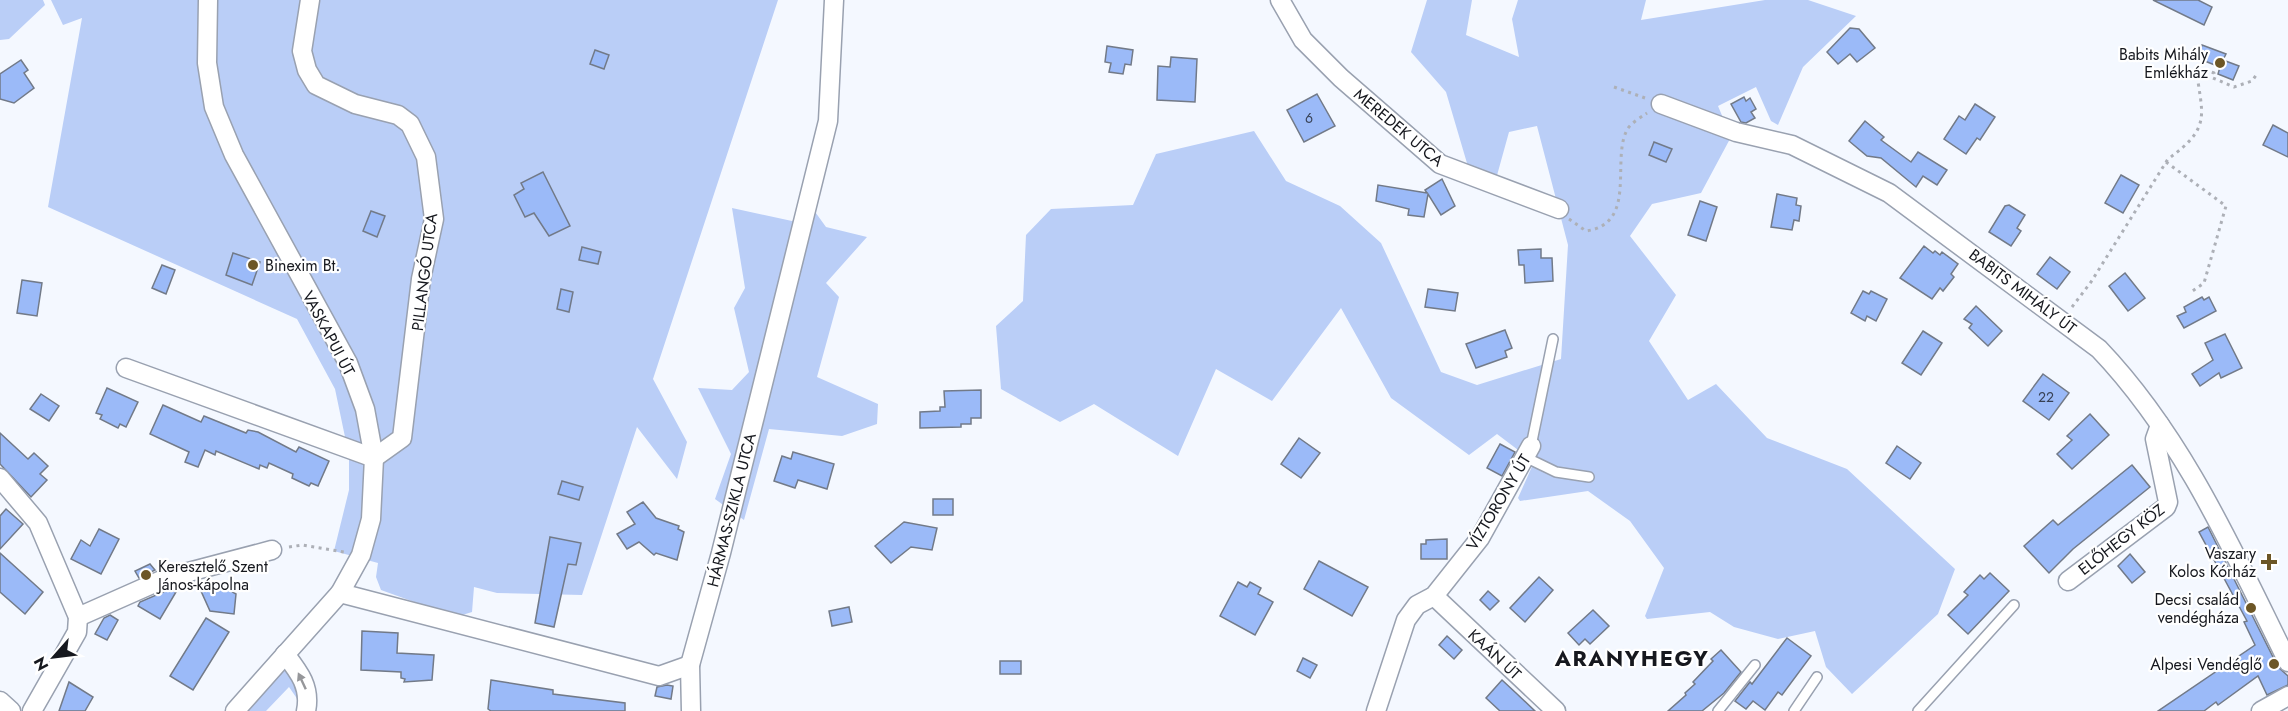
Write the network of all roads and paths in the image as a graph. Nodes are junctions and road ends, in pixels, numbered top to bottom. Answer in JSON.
{"nodes":[{"id":1,"x":208,"y":0,"type":"edge"},
{"id":2,"x":310,"y":0,"type":"edge"},
{"id":3,"x":834,"y":0,"type":"edge"},
{"id":4,"x":1280,"y":0,"type":"edge"},
{"id":5,"x":2257,"y":74,"type":"dead end"},
{"id":6,"x":1614,"y":87,"type":"dead end"},
{"id":7,"x":1661,"y":104,"type":"junction"},
{"id":8,"x":2166,"y":162,"type":"junction"},
{"id":9,"x":1559,"y":209,"type":"joint"},
{"id":10,"x":2191,"y":292,"type":"dead end"},
{"id":11,"x":2074,"y":308,"type":"dead end"},
{"id":12,"x":1552,"y":339,"type":"dead end"},
{"id":13,"x":126,"y":368,"type":"dead end"},
{"id":14,"x":2160,"y":425,"type":"junction"},
{"id":15,"x":1528,"y":452,"type":"junction"},
{"id":16,"x":374,"y":458,"type":"junction"},
{"id":17,"x":1589,"y":477,"type":"dead end"},
{"id":18,"x":0,"y":478,"type":"edge"},
{"id":19,"x":303,"y":545,"type":"dead end"},
{"id":20,"x":272,"y":550,"type":"dead end"},
{"id":21,"x":361,"y":555,"type":"junction"},
{"id":22,"x":2068,"y":581,"type":"dead end"},
{"id":23,"x":340,"y":593,"type":"junction"},
{"id":24,"x":1434,"y":596,"type":"junction"},
{"id":25,"x":2014,"y":606,"type":"dead end"},
{"id":26,"x":78,"y":617,"type":"junction"},
{"id":27,"x":285,"y":654,"type":"junction"},
{"id":28,"x":2288,"y":662,"type":"edge"},
{"id":29,"x":690,"y":665,"type":"junction"},
{"id":30,"x":1755,"y":665,"type":"dead end"},
{"id":31,"x":1817,"y":677,"type":"dead end"},
{"id":32,"x":2288,"y":696,"type":"edge"},
{"id":33,"x":0,"y":701,"type":"edge"},
{"id":34,"x":11,"y":711,"type":"edge"},
{"id":35,"x":32,"y":711,"type":"edge"},
{"id":36,"x":235,"y":711,"type":"edge"},
{"id":37,"x":306,"y":711,"type":"edge"},
{"id":38,"x":692,"y":711,"type":"edge"},
{"id":39,"x":1376,"y":711,"type":"edge"},
{"id":40,"x":1556,"y":711,"type":"edge"},
{"id":41,"x":1718,"y":711,"type":"edge"},
{"id":42,"x":1794,"y":711,"type":"edge"},
{"id":43,"x":1918,"y":711,"type":"edge"},
{"id":44,"x":2261,"y":711,"type":"edge"}],
"edges":[{"from":1,"to":16,"type":"street","name":"VASKAPUI ÚT"},
{"from":2,"to":16,"type":"street","name":"PILLANGÓ UTCA"},
{"from":3,"to":29,"type":"street","name":"HÁRMAS-SZIKLA UTCA"},
{"from":4,"to":9,"type":"street","name":"MEREDEK UTCA"},
{"from":5,"to":8,"type":"path"},
{"from":6,"to":7,"type":"path"},
{"from":7,"to":9,"type":"path"},
{"from":7,"to":14,"type":"street","name":"BABITS MIHÁLY ÚT"},
{"from":8,"to":10,"type":"path"},
{"from":8,"to":11,"type":"path"},
{"from":12,"to":15,"type":"lane","name":"VÍZTORONY ÚT"},
{"from":13,"to":16,"type":"street"},
{"from":14,"to":22,"type":"street","name":"ELŐHEGY KÖZ"},
{"from":14,"to":28,"type":"street","name":"BABITS MIHÁLY ÚT"},
{"from":15,"to":17,"type":"lane"},
{"from":15,"to":24,"type":"street","name":"VÍZTORONY ÚT"},
{"from":16,"to":21,"type":"street","name":"VASKAPUI ÚT"},
{"from":18,"to":26,"type":"street"},
{"from":19,"to":21,"type":"path"},
{"from":20,"to":26,"type":"street"},
{"from":21,"to":23,"type":"street","name":"VASKAPUI ÚT"},
{"from":23,"to":27,"type":"street","name":"VASKAPUI ÚT"},
{"from":23,"to":29,"type":"street"},
{"from":24,"to":39,"type":"street","name":"VÍZTORONY ÚT"},
{"from":24,"to":40,"type":"street","name":"KAÁN ÚT"},
{"from":25,"to":43,"type":"lane"},
{"from":26,"to":35,"type":"street"},
{"from":27,"to":36,"type":"street","name":"VASKAPUI ÚT"},
{"from":37,"to":27,"type":"street","one_way":true},
{"from":29,"to":38,"type":"street","name":"HÁRMAS-SZIKLA UTCA"},
{"from":30,"to":41,"type":"lane"},
{"from":31,"to":42,"type":"lane"},
{"from":32,"to":44,"type":"street"},
{"from":33,"to":34,"type":"street"}]}
